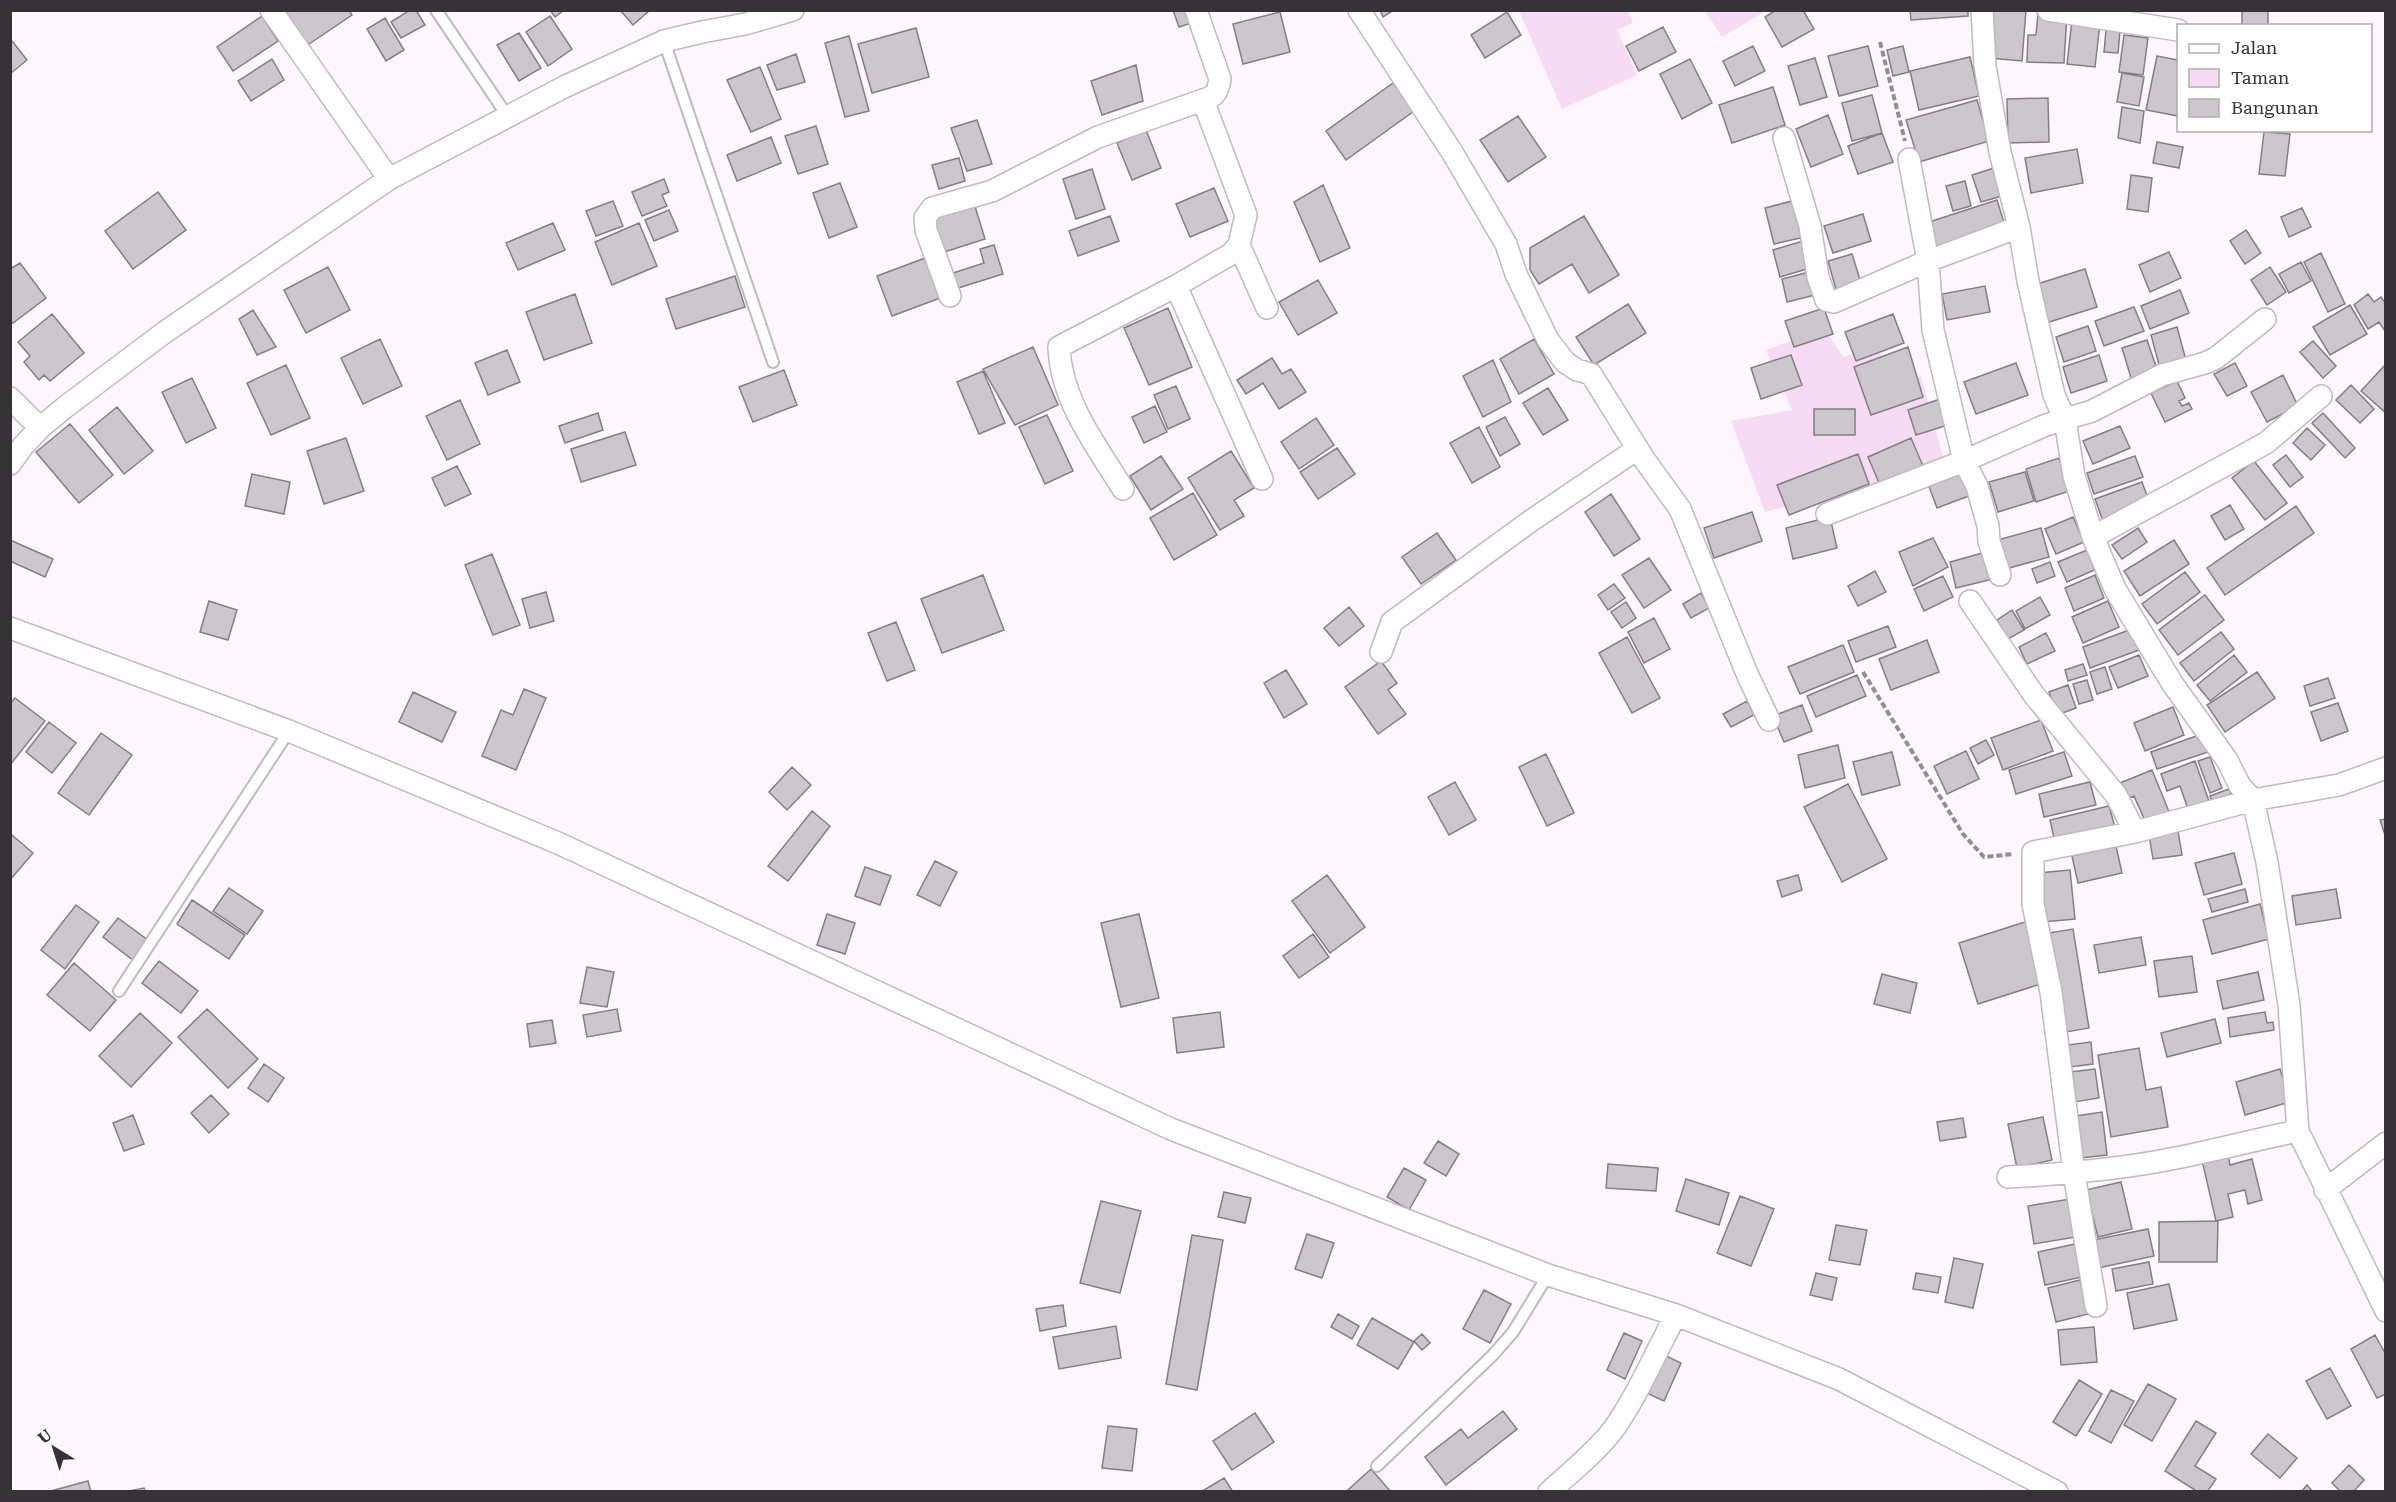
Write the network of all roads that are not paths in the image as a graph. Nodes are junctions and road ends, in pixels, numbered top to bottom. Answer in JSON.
{"nodes":[{"id":1,"x":272,"y":10,"type":"edge"},
{"id":2,"x":436,"y":10,"type":"edge"},
{"id":3,"x":793,"y":10,"type":"edge"},
{"id":4,"x":1196,"y":10,"type":"edge"},
{"id":5,"x":1359,"y":10,"type":"edge"},
{"id":6,"x":1982,"y":10,"type":"edge"},
{"id":7,"x":2048,"y":10,"type":"edge"},
{"id":8,"x":2170,"y":23,"type":"edge"},
{"id":9,"x":664,"y":41,"type":"junction"},
{"id":10,"x":1203,"y":100,"type":"junction"},
{"id":11,"x":508,"y":117,"type":"junction"},
{"id":12,"x":1784,"y":138,"type":"dead end"},
{"id":13,"x":1909,"y":159,"type":"road end"},
{"id":14,"x":389,"y":179,"type":"junction"},
{"id":15,"x":2019,"y":227,"type":"junction"},
{"id":16,"x":1239,"y":245,"type":"junction"},
{"id":17,"x":1928,"y":261,"type":"junction"},
{"id":18,"x":1176,"y":286,"type":"junction"},
{"id":19,"x":950,"y":296,"type":"dead end"},
{"id":20,"x":1268,"y":308,"type":"dead end"},
{"id":21,"x":2265,"y":319,"type":"dead end"},
{"id":22,"x":773,"y":362,"type":"dead end"},
{"id":23,"x":2321,"y":396,"type":"dead end"},
{"id":24,"x":10,"y":398,"type":"edge"},
{"id":25,"x":2065,"y":420,"type":"junction"},
{"id":26,"x":40,"y":428,"type":"junction"},
{"id":27,"x":1637,"y":449,"type":"junction"},
{"id":28,"x":1964,"y":461,"type":"junction"},
{"id":29,"x":10,"y":464,"type":"edge"},
{"id":30,"x":1262,"y":479,"type":"dead end"},
{"id":31,"x":1124,"y":489,"type":"dead end"},
{"id":32,"x":1827,"y":514,"type":"dead end"},
{"id":33,"x":2093,"y":537,"type":"junction"},
{"id":34,"x":2000,"y":575,"type":"dead end"},
{"id":35,"x":1970,"y":601,"type":"dead end"},
{"id":36,"x":10,"y":628,"type":"edge"},
{"id":37,"x":1381,"y":652,"type":"dead end"},
{"id":38,"x":1769,"y":720,"type":"dead end"},
{"id":39,"x":289,"y":731,"type":"junction"},
{"id":40,"x":2385,"y":768,"type":"edge"},
{"id":41,"x":2253,"y":800,"type":"junction"},
{"id":42,"x":2135,"y":832,"type":"junction"},
{"id":43,"x":119,"y":991,"type":"dead end"},
{"id":44,"x":2298,"y":1131,"type":"junction"},
{"id":45,"x":2385,"y":1143,"type":"edge"},
{"id":46,"x":2074,"y":1173,"type":"junction"},
{"id":47,"x":2008,"y":1177,"type":"dead end"},
{"id":48,"x":2325,"y":1190,"type":"junction"},
{"id":49,"x":1548,"y":1275,"type":"junction"},
{"id":50,"x":2096,"y":1306,"type":"dead end"},
{"id":51,"x":2385,"y":1311,"type":"edge"},
{"id":52,"x":1676,"y":1315,"type":"junction"},
{"id":53,"x":1377,"y":1466,"type":"dead end"},
{"id":54,"x":1549,"y":1491,"type":"edge"},
{"id":55,"x":2057,"y":1491,"type":"edge"}],
"edges":[{"from":1,"to":14,"type":"street"},
{"from":2,"to":11,"type":"lane"},
{"from":3,"to":9,"type":"street"},
{"from":4,"to":10,"type":"street"},
{"from":5,"to":27,"type":"street"},
{"from":6,"to":15,"type":"street"},
{"from":7,"to":8,"type":"street"},
{"from":9,"to":11,"type":"street"},
{"from":9,"to":22,"type":"lane"},
{"from":10,"to":16,"type":"street"},
{"from":10,"to":19,"type":"street"},
{"from":11,"to":14,"type":"street"},
{"from":12,"to":17,"type":"street"},
{"from":13,"to":17,"type":"street"},
{"from":14,"to":26,"type":"street"},
{"from":15,"to":17,"type":"street"},
{"from":15,"to":25,"type":"street"},
{"from":16,"to":18,"type":"street"},
{"from":16,"to":20,"type":"street"},
{"from":17,"to":28,"type":"street"},
{"from":18,"to":30,"type":"street"},
{"from":18,"to":31,"type":"street"},
{"from":21,"to":25,"type":"street"},
{"from":23,"to":33,"type":"street"},
{"from":24,"to":26,"type":"street"},
{"from":25,"to":28,"type":"street"},
{"from":25,"to":33,"type":"street"},
{"from":26,"to":29,"type":"street"},
{"from":27,"to":37,"type":"street"},
{"from":27,"to":38,"type":"street"},
{"from":28,"to":32,"type":"street"},
{"from":28,"to":34,"type":"street"},
{"from":33,"to":41,"type":"street"},
{"from":35,"to":42,"type":"street"},
{"from":36,"to":39,"type":"street"},
{"from":39,"to":43,"type":"lane"},
{"from":39,"to":49,"type":"street"},
{"from":40,"to":41,"type":"street"},
{"from":41,"to":42,"type":"street"},
{"from":41,"to":44,"type":"street"},
{"from":42,"to":46,"type":"street"},
{"from":44,"to":46,"type":"street"},
{"from":44,"to":48,"type":"street"},
{"from":45,"to":48,"type":"street"},
{"from":46,"to":47,"type":"street"},
{"from":46,"to":50,"type":"street"},
{"from":48,"to":51,"type":"street"},
{"from":49,"to":52,"type":"street"},
{"from":49,"to":53,"type":"lane"},
{"from":52,"to":54,"type":"street"},
{"from":52,"to":55,"type":"street"}]}
